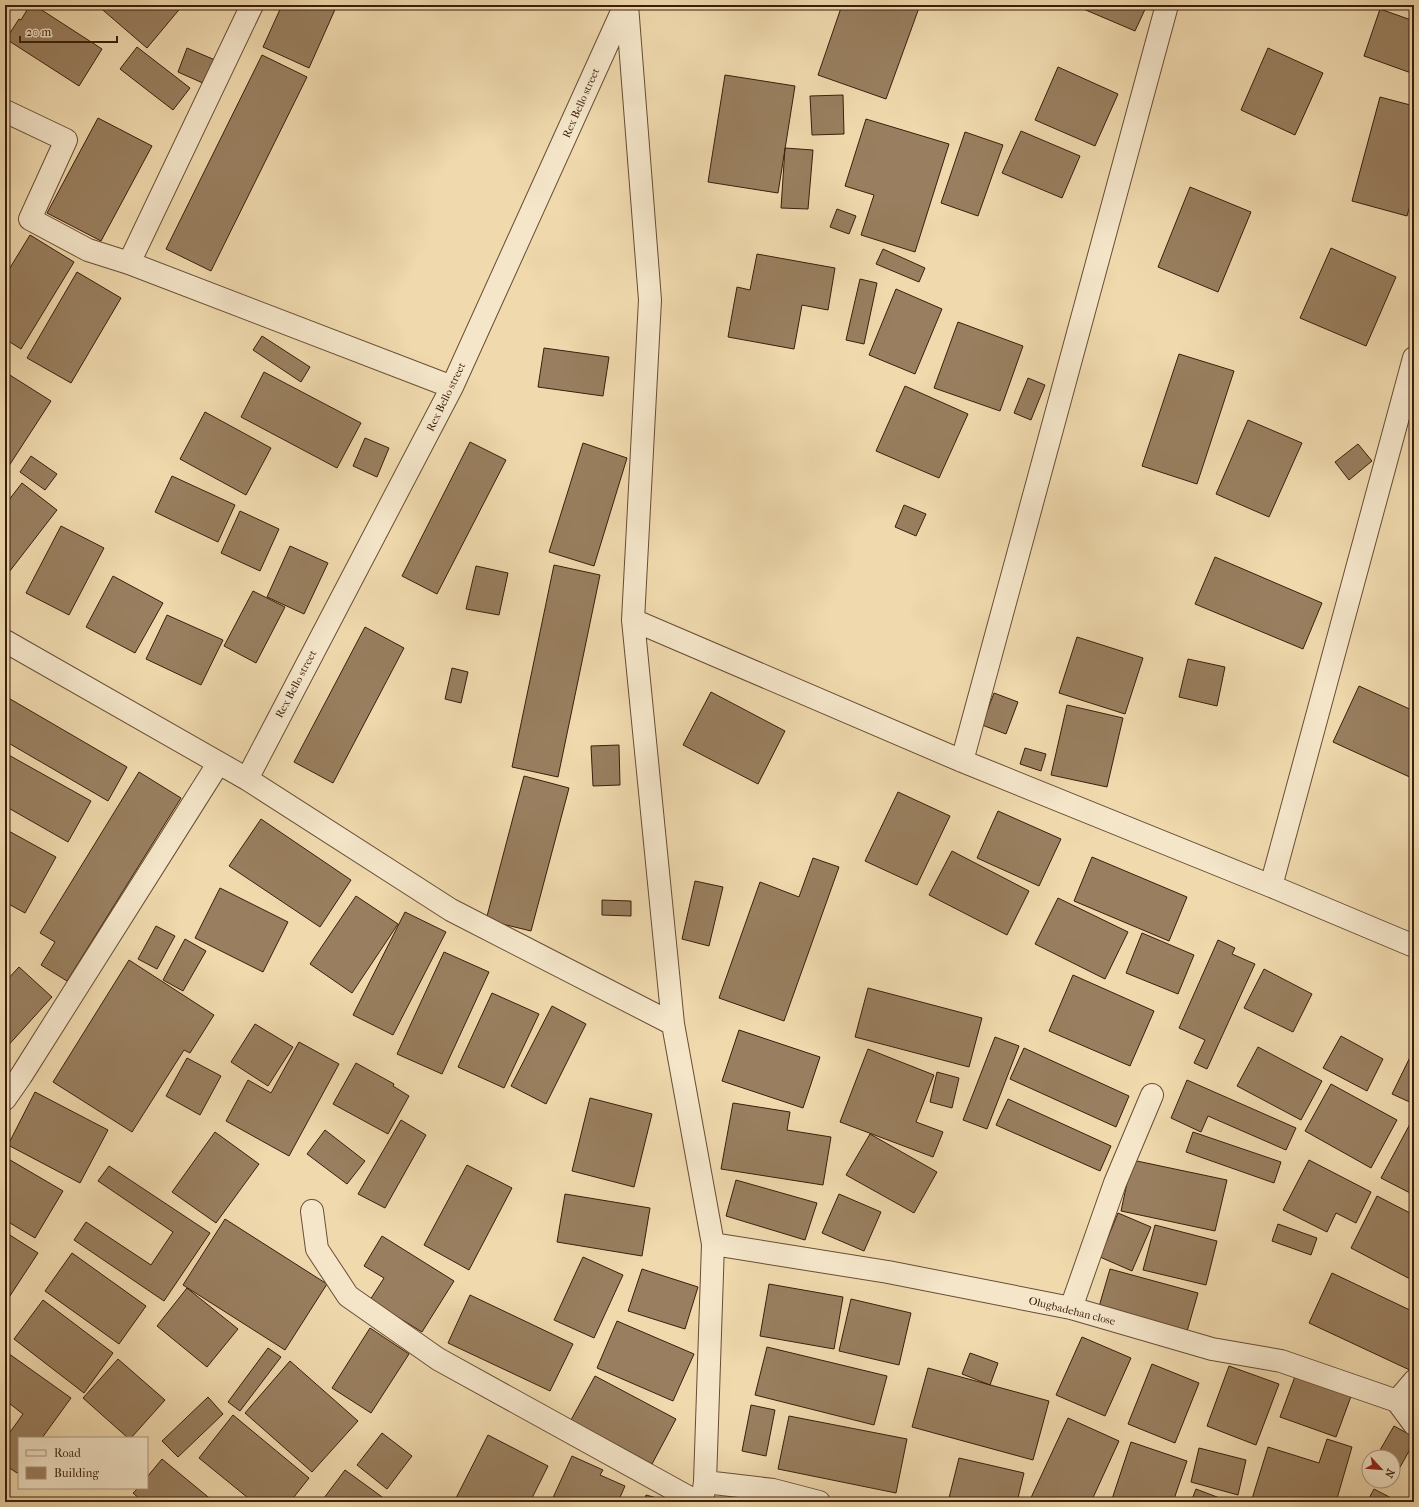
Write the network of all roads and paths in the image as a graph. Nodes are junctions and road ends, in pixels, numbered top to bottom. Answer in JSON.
{"nodes":[{"id":1,"x":252,"y":5,"type":"edge"},
{"id":2,"x":626,"y":5,"type":"edge"},
{"id":3,"x":1167,"y":5,"type":"edge"},
{"id":4,"x":5,"y":111,"type":"edge"},
{"id":5,"x":130,"y":263,"type":"junction"},
{"id":6,"x":1414,"y":358,"type":"edge"},
{"id":7,"x":452,"y":387,"type":"junction"},
{"id":8,"x":633,"y":620,"type":"junction"},
{"id":9,"x":5,"y":642,"type":"edge"},
{"id":10,"x":962,"y":761,"type":"junction"},
{"id":11,"x":218,"y":764,"type":"junction"},
{"id":12,"x":247,"y":779,"type":"junction"},
{"id":13,"x":1271,"y":886,"type":"junction"},
{"id":14,"x":1414,"y":946,"type":"edge"},
{"id":15,"x":674,"y":1024,"type":"junction"},
{"id":16,"x":1152,"y":1095,"type":"dead end"},
{"id":17,"x":5,"y":1099,"type":"edge"},
{"id":18,"x":312,"y":1211,"type":"dead end"},
{"id":19,"x":713,"y":1244,"type":"junction"},
{"id":20,"x":1071,"y":1308,"type":"junction"},
{"id":21,"x":1414,"y":1381,"type":"edge"},
{"id":22,"x":1397,"y":1401,"type":"junction"},
{"id":23,"x":1414,"y":1424,"type":"edge"},
{"id":24,"x":704,"y":1492,"type":"edge"},
{"id":25,"x":774,"y":1496,"type":"edge"},
{"id":26,"x":697,"y":1502,"type":"edge"},
{"id":27,"x":819,"y":1502,"type":"edge"}],
"edges":[{"from":1,"to":5,"type":"street"},
{"from":2,"to":7,"type":"street","name":"Rex Bello street"},
{"from":2,"to":8,"type":"street"},
{"from":3,"to":10,"type":"street"},
{"from":4,"to":5,"type":"street"},
{"from":5,"to":7,"type":"street"},
{"from":6,"to":13,"type":"street"},
{"from":7,"to":12,"type":"street","name":"Rex Bello street"},
{"from":8,"to":10,"type":"street"},
{"from":8,"to":15,"type":"street"},
{"from":9,"to":11,"type":"street"},
{"from":10,"to":13,"type":"street"},
{"from":11,"to":12,"type":"street"},
{"from":11,"to":17,"type":"street"},
{"from":12,"to":15,"type":"street"},
{"from":13,"to":14,"type":"street"},
{"from":15,"to":19,"type":"street"},
{"from":16,"to":20,"type":"street"},
{"from":18,"to":26,"type":"street"},
{"from":19,"to":20,"type":"street","name":"Olugbadehan close"},
{"from":19,"to":24,"type":"street"},
{"from":20,"to":22,"type":"street","name":"Olugbadehan close"},
{"from":21,"to":22,"type":"street"},
{"from":22,"to":23,"type":"street"},
{"from":24,"to":25,"type":"street"},
{"from":25,"to":27,"type":"street"}]}
